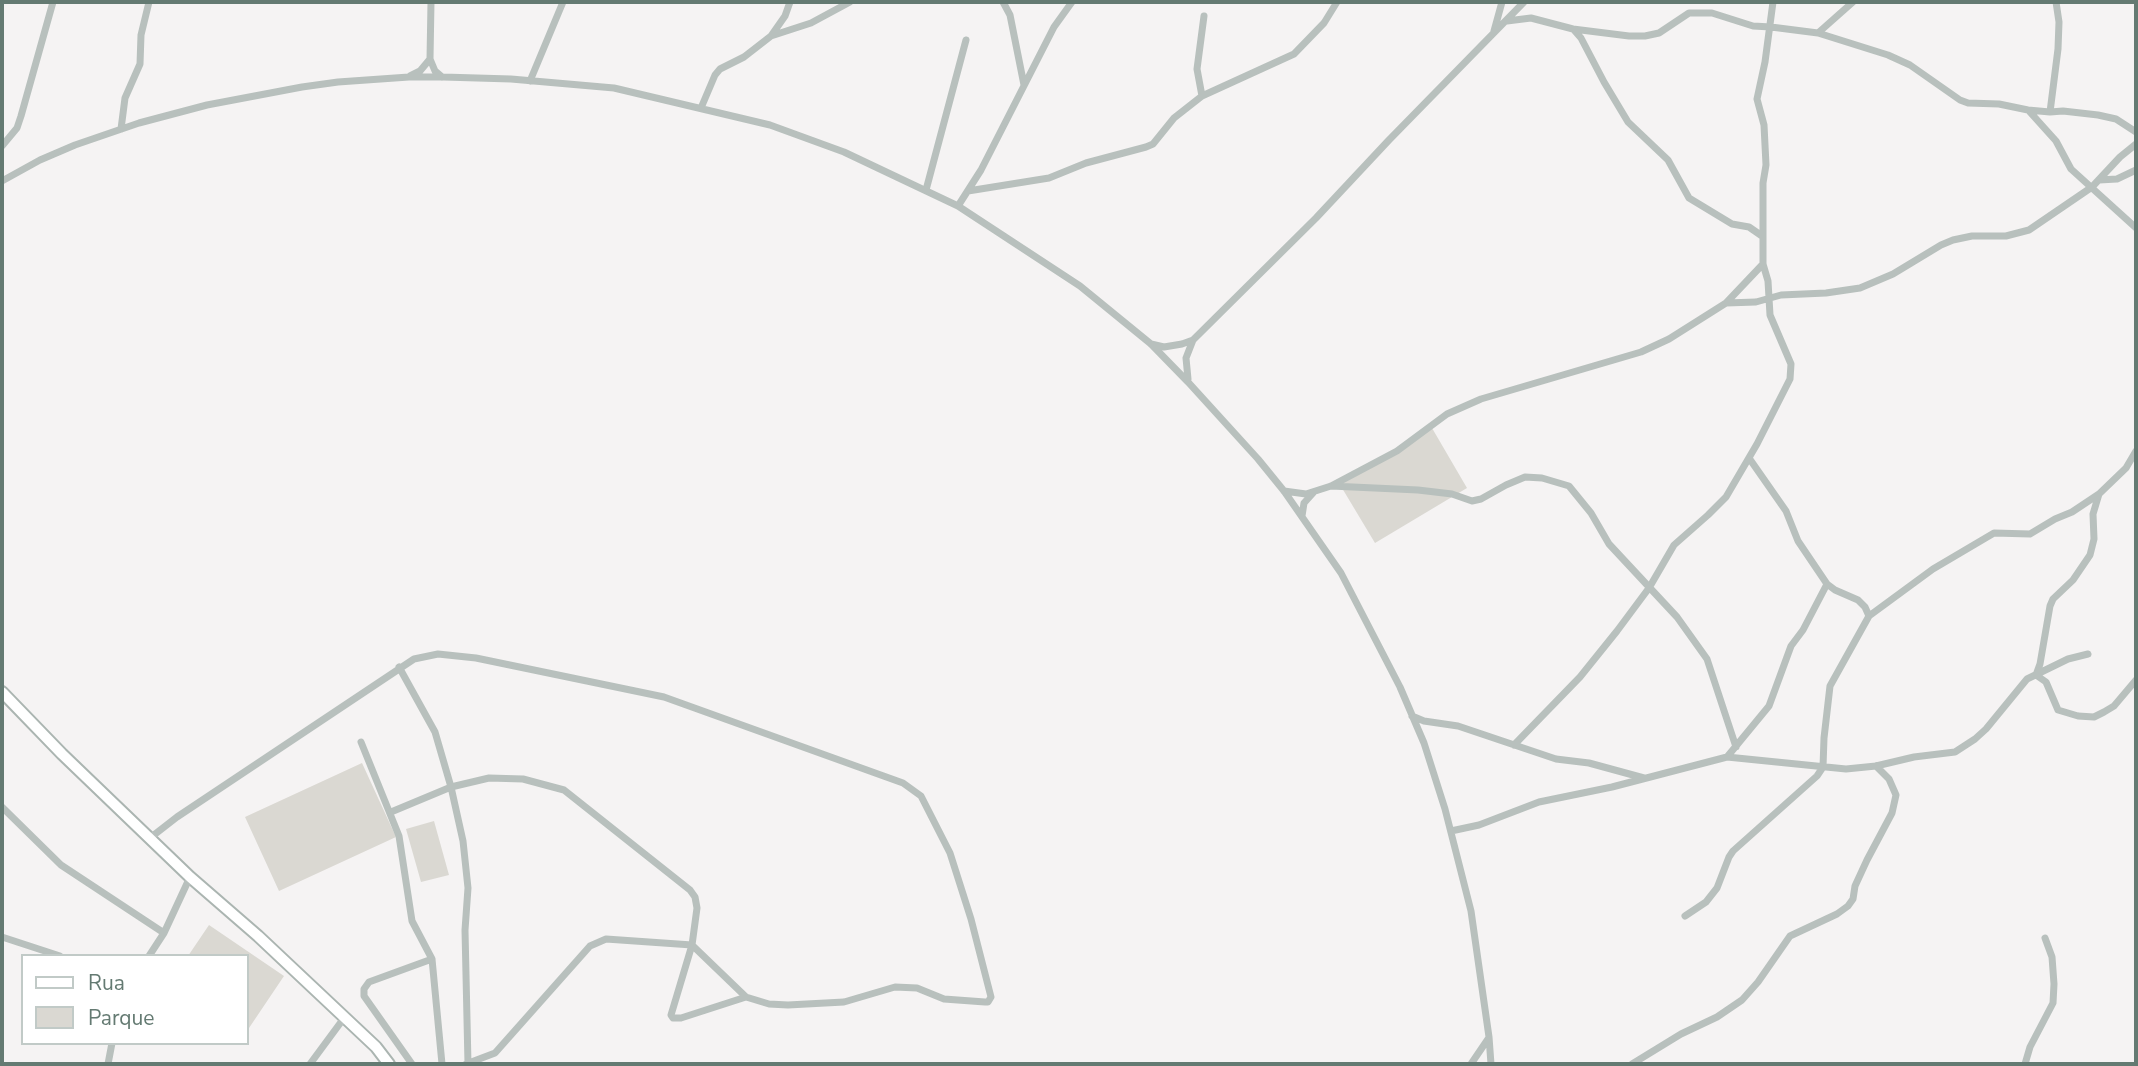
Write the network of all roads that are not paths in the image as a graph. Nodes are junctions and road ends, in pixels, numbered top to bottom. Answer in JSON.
{"nodes":[{"id":1,"x":53,"y":2,"type":"edge"},
{"id":2,"x":149,"y":2,"type":"edge"},
{"id":3,"x":431,"y":2,"type":"edge"},
{"id":4,"x":563,"y":2,"type":"edge"},
{"id":5,"x":790,"y":2,"type":"edge"},
{"id":6,"x":850,"y":2,"type":"edge"},
{"id":7,"x":1003,"y":2,"type":"edge"},
{"id":8,"x":1013,"y":2,"type":"edge"},
{"id":9,"x":1072,"y":2,"type":"edge"},
{"id":10,"x":1337,"y":2,"type":"edge"},
{"id":11,"x":1502,"y":2,"type":"edge"},
{"id":12,"x":1524,"y":2,"type":"edge"},
{"id":13,"x":1773,"y":2,"type":"edge"},
{"id":14,"x":1853,"y":2,"type":"edge"},
{"id":15,"x":2056,"y":2,"type":"edge"},
{"id":16,"x":1010,"y":15,"type":"junction"},
{"id":17,"x":1204,"y":16,"type":"dead end"},
{"id":18,"x":1506,"y":21,"type":"junction"},
{"id":19,"x":1771,"y":27,"type":"junction"},
{"id":20,"x":1573,"y":29,"type":"junction"},
{"id":21,"x":1818,"y":33,"type":"junction"},
{"id":22,"x":1492,"y":35,"type":"junction"},
{"id":23,"x":771,"y":36,"type":"junction"},
{"id":24,"x":966,"y":40,"type":"dead end"},
{"id":25,"x":430,"y":59,"type":"junction"},
{"id":26,"x":410,"y":77,"type":"junction"},
{"id":27,"x":443,"y":77,"type":"junction"},
{"id":28,"x":530,"y":80,"type":"junction"},
{"id":29,"x":1025,"y":85,"type":"junction"},
{"id":30,"x":1202,"y":96,"type":"junction"},
{"id":31,"x":701,"y":108,"type":"junction"},
{"id":32,"x":2028,"y":110,"type":"junction"},
{"id":33,"x":2050,"y":112,"type":"junction"},
{"id":34,"x":121,"y":130,"type":"junction"},
{"id":35,"x":2136,"y":132,"type":"edge"},
{"id":36,"x":2136,"y":144,"type":"edge"},
{"id":37,"x":2,"y":146,"type":"edge"},
{"id":38,"x":2136,"y":170,"type":"edge"},
{"id":39,"x":2099,"y":180,"type":"junction"},
{"id":40,"x":2,"y":181,"type":"edge"},
{"id":41,"x":2092,"y":187,"type":"junction"},
{"id":42,"x":926,"y":190,"type":"junction"},
{"id":43,"x":968,"y":191,"type":"junction"},
{"id":44,"x":958,"y":206,"type":"junction"},
{"id":45,"x":2136,"y":228,"type":"edge"},
{"id":46,"x":1762,"y":236,"type":"junction"},
{"id":47,"x":1763,"y":264,"type":"junction"},
{"id":48,"x":1770,"y":298,"type":"junction"},
{"id":49,"x":1726,"y":303,"type":"junction"},
{"id":50,"x":1193,"y":340,"type":"junction"},
{"id":51,"x":1151,"y":344,"type":"junction"},
{"id":52,"x":1188,"y":382,"type":"junction"},
{"id":53,"x":2136,"y":451,"type":"edge"},
{"id":54,"x":1749,"y":458,"type":"junction"},
{"id":55,"x":1331,"y":486,"type":"junction"},
{"id":56,"x":1284,"y":491,"type":"junction"},
{"id":57,"x":1313,"y":492,"type":"junction"},
{"id":58,"x":2099,"y":494,"type":"junction"},
{"id":59,"x":1302,"y":516,"type":"junction"},
{"id":60,"x":1827,"y":584,"type":"junction"},
{"id":61,"x":1649,"y":588,"type":"junction"},
{"id":62,"x":1869,"y":616,"type":"junction"},
{"id":63,"x":2088,"y":654,"type":"dead end"},
{"id":64,"x":399,"y":667,"type":"junction"},
{"id":65,"x":2036,"y":675,"type":"junction"},
{"id":66,"x":2136,"y":680,"type":"edge"},
{"id":67,"x":2,"y":692,"type":"edge"},
{"id":68,"x":1412,"y":716,"type":"junction"},
{"id":69,"x":361,"y":743,"type":"dead end"},
{"id":70,"x":1514,"y":745,"type":"junction"},
{"id":71,"x":1736,"y":747,"type":"junction"},
{"id":72,"x":1727,"y":757,"type":"junction"},
{"id":73,"x":1876,"y":766,"type":"junction"},
{"id":74,"x":1823,"y":767,"type":"junction"},
{"id":75,"x":1645,"y":779,"type":"junction"},
{"id":76,"x":451,"y":787,"type":"junction"},
{"id":77,"x":2,"y":807,"type":"edge"},
{"id":78,"x":391,"y":812,"type":"junction"},
{"id":79,"x":1451,"y":831,"type":"junction"},
{"id":80,"x":150,"y":838,"type":"junction"},
{"id":81,"x":190,"y":877,"type":"junction"},
{"id":82,"x":1685,"y":916,"type":"dead end"},
{"id":83,"x":163,"y":933,"type":"junction"},
{"id":84,"x":2,"y":937,"type":"edge"},
{"id":85,"x":2045,"y":938,"type":"dead end"},
{"id":86,"x":692,"y":945,"type":"junction"},
{"id":87,"x":54,"y":954,"type":"edge"},
{"id":88,"x":150,"y":954,"type":"edge"},
{"id":89,"x":432,"y":960,"type":"junction"},
{"id":90,"x":746,"y":997,"type":"junction"},
{"id":91,"x":344,"y":1018,"type":"junction"},
{"id":92,"x":1489,"y":1037,"type":"junction"},
{"id":93,"x":113,"y":1045,"type":"edge"},
{"id":94,"x":108,"y":1064,"type":"edge"},
{"id":95,"x":310,"y":1064,"type":"edge"},
{"id":96,"x":389,"y":1064,"type":"edge"},
{"id":97,"x":412,"y":1064,"type":"edge"},
{"id":98,"x":442,"y":1064,"type":"edge"},
{"id":99,"x":467,"y":1064,"type":"edge"},
{"id":100,"x":1471,"y":1064,"type":"edge"},
{"id":101,"x":1491,"y":1064,"type":"edge"},
{"id":102,"x":1632,"y":1064,"type":"edge"},
{"id":103,"x":2025,"y":1064,"type":"edge"}],
"edges":[{"from":1,"to":37,"type":"street"},
{"from":2,"to":34,"type":"street"},
{"from":3,"to":25,"type":"street"},
{"from":4,"to":28,"type":"street"},
{"from":5,"to":23,"type":"street"},
{"from":6,"to":23,"type":"street"},
{"from":7,"to":16,"type":"street"},
{"from":8,"to":16,"type":"street"},
{"from":9,"to":29,"type":"street"},
{"from":10,"to":30,"type":"street"},
{"from":11,"to":22,"type":"street"},
{"from":12,"to":18,"type":"street"},
{"from":13,"to":19,"type":"street"},
{"from":14,"to":21,"type":"street"},
{"from":15,"to":33,"type":"street"},
{"from":16,"to":29,"type":"street"},
{"from":17,"to":30,"type":"street"},
{"from":18,"to":20,"type":"street"},
{"from":18,"to":22,"type":"street"},
{"from":19,"to":20,"type":"street"},
{"from":19,"to":21,"type":"street"},
{"from":19,"to":46,"type":"street"},
{"from":20,"to":46,"type":"street"},
{"from":21,"to":32,"type":"street"},
{"from":22,"to":50,"type":"street"},
{"from":23,"to":31,"type":"street"},
{"from":24,"to":42,"type":"street"},
{"from":25,"to":26,"type":"street"},
{"from":25,"to":27,"type":"street"},
{"from":26,"to":27,"type":"street"},
{"from":26,"to":34,"type":"street"},
{"from":27,"to":28,"type":"street"},
{"from":28,"to":31,"type":"street"},
{"from":29,"to":43,"type":"street"},
{"from":30,"to":43,"type":"street"},
{"from":31,"to":42,"type":"street"},
{"from":32,"to":33,"type":"street"},
{"from":32,"to":41,"type":"street"},
{"from":33,"to":35,"type":"street"},
{"from":34,"to":40,"type":"street"},
{"from":36,"to":39,"type":"street"},
{"from":38,"to":39,"type":"street"},
{"from":39,"to":41,"type":"street"},
{"from":41,"to":45,"type":"street"},
{"from":41,"to":48,"type":"street"},
{"from":42,"to":44,"type":"street"},
{"from":43,"to":44,"type":"street"},
{"from":44,"to":51,"type":"street"},
{"from":46,"to":47,"type":"street"},
{"from":47,"to":48,"type":"street"},
{"from":47,"to":49,"type":"street"},
{"from":48,"to":49,"type":"street"},
{"from":48,"to":54,"type":"street"},
{"from":49,"to":55,"type":"street"},
{"from":50,"to":51,"type":"street"},
{"from":50,"to":52,"type":"street"},
{"from":51,"to":52,"type":"street"},
{"from":52,"to":56,"type":"street"},
{"from":53,"to":58,"type":"street"},
{"from":54,"to":60,"type":"street"},
{"from":54,"to":61,"type":"street"},
{"from":55,"to":57,"type":"street"},
{"from":55,"to":61,"type":"street"},
{"from":56,"to":57,"type":"street"},
{"from":56,"to":59,"type":"street"},
{"from":57,"to":59,"type":"street"},
{"from":58,"to":62,"type":"street"},
{"from":58,"to":65,"type":"street"},
{"from":59,"to":68,"type":"street"},
{"from":60,"to":62,"type":"street"},
{"from":60,"to":71,"type":"street"},
{"from":61,"to":70,"type":"street"},
{"from":61,"to":71,"type":"street"},
{"from":62,"to":74,"type":"street"},
{"from":63,"to":65,"type":"street"},
{"from":64,"to":76,"type":"street"},
{"from":64,"to":80,"type":"street"},
{"from":64,"to":90,"type":"street"},
{"from":65,"to":66,"type":"street"},
{"from":65,"to":73,"type":"street"},
{"from":67,"to":80,"type":"street"},
{"from":68,"to":70,"type":"street"},
{"from":68,"to":79,"type":"street"},
{"from":69,"to":78,"type":"street"},
{"from":70,"to":75,"type":"street"},
{"from":71,"to":72,"type":"street"},
{"from":72,"to":74,"type":"street"},
{"from":72,"to":75,"type":"street"},
{"from":73,"to":74,"type":"street"},
{"from":73,"to":102,"type":"street"},
{"from":74,"to":82,"type":"street"},
{"from":75,"to":79,"type":"street"},
{"from":76,"to":78,"type":"street"},
{"from":76,"to":86,"type":"street"},
{"from":76,"to":99,"type":"street"},
{"from":77,"to":83,"type":"street"},
{"from":78,"to":89,"type":"street"},
{"from":79,"to":92,"type":"street"},
{"from":80,"to":81,"type":"street"},
{"from":81,"to":83,"type":"street"},
{"from":81,"to":91,"type":"street"},
{"from":83,"to":88,"type":"street"},
{"from":84,"to":87,"type":"street"},
{"from":85,"to":103,"type":"street"},
{"from":86,"to":90,"type":"street"},
{"from":86,"to":90,"type":"street"},
{"from":86,"to":99,"type":"street"},
{"from":89,"to":97,"type":"street"},
{"from":89,"to":98,"type":"street"},
{"from":91,"to":95,"type":"street"},
{"from":91,"to":96,"type":"street"},
{"from":92,"to":100,"type":"street"},
{"from":92,"to":101,"type":"street"},
{"from":93,"to":94,"type":"street"}]}
